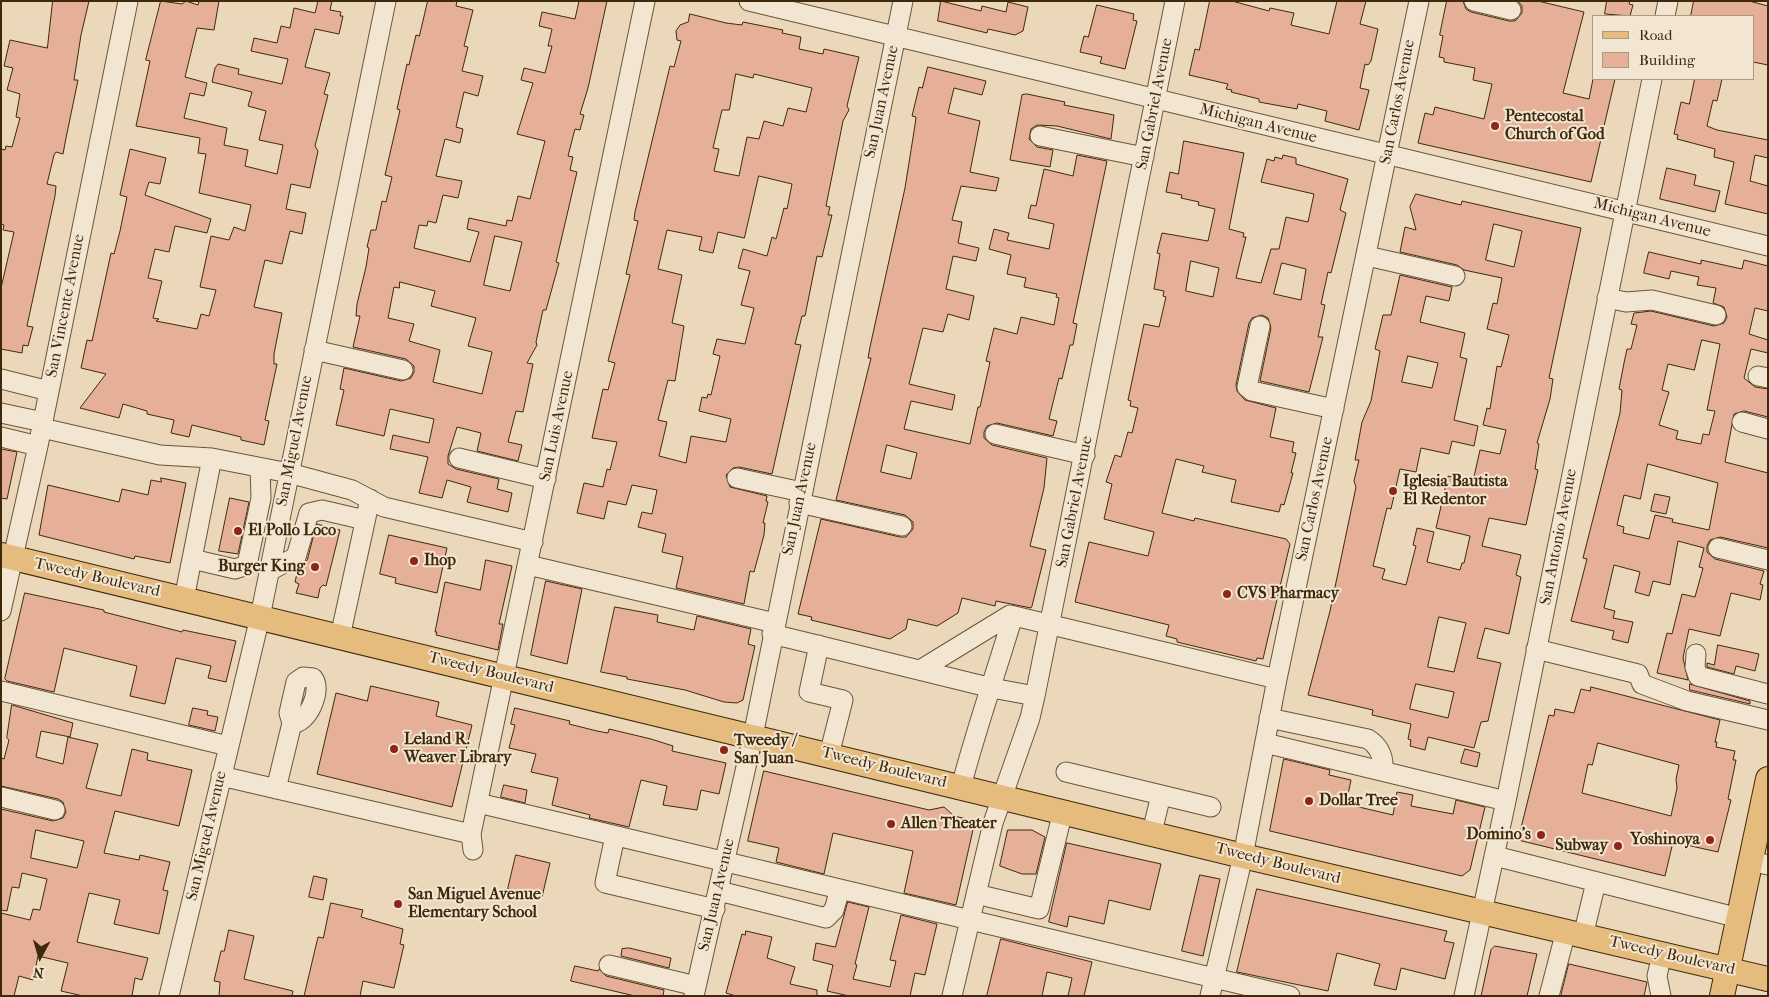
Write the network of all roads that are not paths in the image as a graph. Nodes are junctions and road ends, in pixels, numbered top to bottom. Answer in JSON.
{"nodes":[{"id":1,"x":128,"y":1,"type":"edge"},
{"id":2,"x":386,"y":1,"type":"edge"},
{"id":3,"x":645,"y":1,"type":"edge"},
{"id":4,"x":749,"y":1,"type":"edge"},
{"id":5,"x":903,"y":1,"type":"edge"},
{"id":6,"x":1175,"y":1,"type":"edge"},
{"id":7,"x":1419,"y":1,"type":"edge"},
{"id":8,"x":1474,"y":1,"type":"edge"},
{"id":9,"x":1668,"y":1,"type":"edge"},
{"id":10,"x":1512,"y":10,"type":"dead end"},
{"id":11,"x":1665,"y":15,"type":"edge"},
{"id":12,"x":896,"y":37,"type":"junction"},
{"id":13,"x":1652,"y":80,"type":"edge"},
{"id":14,"x":1156,"y":99,"type":"junction"},
{"id":15,"x":1040,"y":136,"type":"dead end"},
{"id":16,"x":1388,"y":155,"type":"junction"},
{"id":17,"x":1144,"y":157,"type":"junction"},
{"id":18,"x":1625,"y":212,"type":"junction"},
{"id":19,"x":1768,"y":246,"type":"edge"},
{"id":20,"x":1366,"y":256,"type":"junction"},
{"id":21,"x":1455,"y":276,"type":"dead end"},
{"id":22,"x":1607,"y":298,"type":"junction"},
{"id":23,"x":1716,"y":315,"type":"dead end"},
{"id":24,"x":1260,"y":326,"type":"dead end"},
{"id":25,"x":314,"y":350,"type":"junction"},
{"id":26,"x":403,"y":370,"type":"dead end"},
{"id":27,"x":1,"y":379,"type":"edge"},
{"id":28,"x":49,"y":390,"type":"junction"},
{"id":29,"x":1334,"y":409,"type":"junction"},
{"id":30,"x":1,"y":413,"type":"edge"},
{"id":31,"x":1742,"y":422,"type":"dead end"},
{"id":32,"x":1768,"y":429,"type":"edge"},
{"id":33,"x":41,"y":432,"type":"junction"},
{"id":34,"x":995,"y":434,"type":"dead end"},
{"id":35,"x":1,"y":437,"type":"edge"},
{"id":36,"x":1085,"y":455,"type":"junction"},
{"id":37,"x":212,"y":458,"type":"junction"},
{"id":38,"x":459,"y":458,"type":"dead end"},
{"id":39,"x":260,"y":468,"type":"junction"},
{"id":40,"x":289,"y":473,"type":"junction"},
{"id":41,"x":737,"y":478,"type":"dead end"},
{"id":42,"x":546,"y":479,"type":"junction"},
{"id":43,"x":800,"y":497,"type":"junction"},
{"id":44,"x":370,"y":499,"type":"junction"},
{"id":45,"x":365,"y":520,"type":"junction"},
{"id":46,"x":902,"y":526,"type":"dead end"},
{"id":47,"x":533,"y":542,"type":"junction"},
{"id":48,"x":1718,"y":548,"type":"dead end"},
{"id":49,"x":7,"y":557,"type":"edge"},
{"id":50,"x":192,"y":560,"type":"junction"},
{"id":51,"x":1768,"y":560,"type":"edge"},
{"id":52,"x":528,"y":565,"type":"junction"},
{"id":53,"x":269,"y":570,"type":"junction"},
{"id":54,"x":184,"y":599,"type":"junction"},
{"id":55,"x":1,"y":611,"type":"edge"},
{"id":56,"x":1013,"y":616,"type":"junction"},
{"id":57,"x":260,"y":617,"type":"junction"},
{"id":58,"x":1051,"y":624,"type":"junction"},
{"id":59,"x":774,"y":628,"type":"junction"},
{"id":60,"x":340,"y":637,"type":"junction"},
{"id":61,"x":819,"y":645,"type":"junction"},
{"id":62,"x":1536,"y":648,"type":"junction"},
{"id":63,"x":1696,"y":654,"type":"dead end"},
{"id":64,"x":920,"y":670,"type":"junction"},
{"id":65,"x":506,"y":677,"type":"junction"},
{"id":66,"x":1277,"y":679,"type":"junction"},
{"id":67,"x":992,"y":688,"type":"junction"},
{"id":68,"x":1,"y":691,"type":"edge"},
{"id":69,"x":1768,"y":694,"type":"edge"},
{"id":70,"x":1035,"y":696,"type":"junction"},
{"id":71,"x":1269,"y":718,"type":"junction"},
{"id":72,"x":1768,"y":720,"type":"edge"},
{"id":73,"x":292,"y":723,"type":"dead end"},
{"id":74,"x":753,"y":736,"type":"junction"},
{"id":75,"x":1265,"y":742,"type":"junction"},
{"id":76,"x":228,"y":746,"type":"junction"},
{"id":77,"x":829,"y":755,"type":"junction"},
{"id":78,"x":1383,"y":770,"type":"junction"},
{"id":79,"x":1066,"y":772,"type":"dead end"},
{"id":80,"x":221,"y":776,"type":"junction"},
{"id":81,"x":1767,"y":784,"type":"edge"},
{"id":82,"x":961,"y":787,"type":"junction"},
{"id":83,"x":276,"y":788,"type":"junction"},
{"id":84,"x":1161,"y":795,"type":"junction"},
{"id":85,"x":1,"y":797,"type":"edge"},
{"id":86,"x":1003,"y":797,"type":"junction"},
{"id":87,"x":1506,"y":801,"type":"junction"},
{"id":88,"x":478,"y":803,"type":"junction"},
{"id":89,"x":1211,"y":807,"type":"dead end"},
{"id":90,"x":55,"y":810,"type":"dead end"},
{"id":91,"x":1063,"y":811,"type":"junction"},
{"id":92,"x":1152,"y":832,"type":"junction"},
{"id":93,"x":615,"y":836,"type":"junction"},
{"id":94,"x":1762,"y":837,"type":"edge"},
{"id":95,"x":1243,"y":856,"type":"junction"},
{"id":96,"x":1495,"y":856,"type":"junction"},
{"id":97,"x":725,"y":862,"type":"junction"},
{"id":98,"x":1759,"y":863,"type":"edge"},
{"id":99,"x":1596,"y":882,"type":"junction"},
{"id":100,"x":840,"y":889,"type":"junction"},
{"id":101,"x":976,"y":894,"type":"junction"},
{"id":102,"x":717,"y":900,"type":"junction"},
{"id":103,"x":1483,"y":912,"type":"junction"},
{"id":104,"x":1739,"y":918,"type":"junction"},
{"id":105,"x":970,"y":920,"type":"junction"},
{"id":106,"x":1574,"y":934,"type":"junction"},
{"id":107,"x":1662,"y":954,"type":"junction"},
{"id":108,"x":609,"y":965,"type":"dead end"},
{"id":109,"x":1728,"y":970,"type":"junction"},
{"id":110,"x":1768,"y":979,"type":"edge"},
{"id":111,"x":1212,"y":987,"type":"edge"},
{"id":112,"x":695,"y":991,"type":"edge"},
{"id":113,"x":169,"y":996,"type":"edge"},
{"id":114,"x":952,"y":996,"type":"edge"},
{"id":115,"x":1290,"y":996,"type":"edge"},
{"id":116,"x":1464,"y":996,"type":"edge"},
{"id":117,"x":1549,"y":996,"type":"edge"},
{"id":118,"x":1660,"y":996,"type":"edge"},
{"id":119,"x":1722,"y":996,"type":"edge"}],
"edges":[{"from":1,"to":28,"type":"street","name":"San Vincente Avenue"},
{"from":2,"to":25,"type":"street","name":"San Miguel Avenue"},
{"from":3,"to":42,"type":"street","name":"San Luis Avenue"},
{"from":4,"to":12,"type":"street","name":"Michigan Avenue"},
{"from":5,"to":12,"type":"street","name":"San Juan Avenue"},
{"from":6,"to":14,"type":"street","name":"San Gabriel Avenue"},
{"from":7,"to":16,"type":"street","name":"San Carlos Avenue"},
{"from":8,"to":10,"type":"street"},
{"from":9,"to":11,"type":"street"},
{"from":12,"to":14,"type":"street","name":"Michigan Avenue"},
{"from":12,"to":43,"type":"street","name":"San Juan Avenue"},
{"from":13,"to":18,"type":"street","name":"San Antonio Avenue"},
{"from":14,"to":16,"type":"street","name":"Michigan Avenue"},
{"from":14,"to":17,"type":"street","name":"San Gabriel Avenue"},
{"from":15,"to":17,"type":"street"},
{"from":16,"to":18,"type":"street","name":"Michigan Avenue"},
{"from":16,"to":20,"type":"street","name":"San Carlos Avenue"},
{"from":17,"to":36,"type":"street","name":"San Gabriel Avenue"},
{"from":18,"to":19,"type":"street","name":"Michigan Avenue"},
{"from":18,"to":22,"type":"street","name":"San Antonio Avenue"},
{"from":20,"to":21,"type":"street"},
{"from":20,"to":29,"type":"street","name":"San Carlos Avenue"},
{"from":22,"to":23,"type":"street"},
{"from":22,"to":62,"type":"street","name":"San Antonio Avenue"},
{"from":24,"to":29,"type":"street"},
{"from":25,"to":26,"type":"street"},
{"from":25,"to":40,"type":"street","name":"San Miguel Avenue"},
{"from":27,"to":28,"type":"street"},
{"from":28,"to":33,"type":"street","name":"San Vincente Avenue"},
{"from":29,"to":66,"type":"street","name":"San Carlos Avenue"},
{"from":30,"to":33,"type":"street"},
{"from":31,"to":32,"type":"street"},
{"from":33,"to":35,"type":"street"},
{"from":33,"to":37,"type":"street"},
{"from":33,"to":49,"type":"street","name":"San Vincente Avenue"},
{"from":34,"to":36,"type":"street"},
{"from":36,"to":58,"type":"street","name":"San Gabriel Avenue"},
{"from":37,"to":39,"type":"street"},
{"from":37,"to":50,"type":"street"},
{"from":38,"to":42,"type":"street"},
{"from":39,"to":40,"type":"street"},
{"from":39,"to":50,"type":"street"},
{"from":40,"to":44,"type":"street"},
{"from":40,"to":53,"type":"street","name":"San Miguel Avenue"},
{"from":41,"to":43,"type":"street"},
{"from":42,"to":47,"type":"street","name":"San Luis Avenue"},
{"from":43,"to":46,"type":"street"},
{"from":43,"to":59,"type":"street","name":"San Juan Avenue"},
{"from":44,"to":45,"type":"street"},
{"from":44,"to":47,"type":"street"},
{"from":45,"to":53,"type":"street"},
{"from":45,"to":60,"type":"street"},
{"from":47,"to":52,"type":"street","name":"San Luis Avenue"},
{"from":48,"to":51,"type":"street"},
{"from":49,"to":54,"type":"main road","name":"Tweedy Boulevard"},
{"from":49,"to":55,"type":"street","name":"San Vincente Avenue"},
{"from":50,"to":54,"type":"street"},
{"from":52,"to":59,"type":"street"},
{"from":52,"to":65,"type":"street","name":"San Luis Avenue"},
{"from":53,"to":57,"type":"street","name":"San Miguel Avenue"},
{"from":54,"to":57,"type":"main road","name":"Tweedy Boulevard"},
{"from":56,"to":58,"type":"street"},
{"from":56,"to":64,"type":"street"},
{"from":56,"to":67,"type":"street"},
{"from":57,"to":60,"type":"main road","name":"Tweedy Boulevard"},
{"from":57,"to":76,"type":"street","name":"San Miguel Avenue"},
{"from":58,"to":66,"type":"street"},
{"from":58,"to":70,"type":"street","name":"San Gabriel Avenue"},
{"from":59,"to":61,"type":"street"},
{"from":59,"to":74,"type":"street","name":"San Juan Avenue"},
{"from":60,"to":65,"type":"main road","name":"Tweedy Boulevard"},
{"from":61,"to":64,"type":"street"},
{"from":61,"to":77,"type":"street"},
{"from":62,"to":72,"type":"street"},
{"from":62,"to":87,"type":"street","name":"San Antonio Avenue"},
{"from":63,"to":69,"type":"street"},
{"from":64,"to":67,"type":"street"},
{"from":65,"to":74,"type":"main road","name":"Tweedy Boulevard"},
{"from":65,"to":88,"type":"street","name":"San Luis Avenue"},
{"from":66,"to":71,"type":"street","name":"San Carlos Avenue"},
{"from":67,"to":70,"type":"street"},
{"from":67,"to":82,"type":"street"},
{"from":68,"to":76,"type":"street"},
{"from":70,"to":86,"type":"street","name":"San Gabriel Avenue"},
{"from":71,"to":75,"type":"street","name":"San Carlos Avenue"},
{"from":71,"to":78,"type":"street"},
{"from":73,"to":83,"type":"street"},
{"from":74,"to":77,"type":"main road","name":"Tweedy Boulevard"},
{"from":74,"to":97,"type":"street","name":"San Juan Avenue"},
{"from":75,"to":78,"type":"street"},
{"from":75,"to":95,"type":"street","name":"San Carlos Avenue"},
{"from":76,"to":80,"type":"street","name":"San Miguel Avenue"},
{"from":77,"to":82,"type":"main road","name":"Tweedy Boulevard"},
{"from":78,"to":87,"type":"street"},
{"from":79,"to":84,"type":"street"},
{"from":80,"to":83,"type":"street"},
{"from":80,"to":113,"type":"street","name":"San Miguel Avenue"},
{"from":81,"to":94,"type":"main road"},
{"from":82,"to":86,"type":"main road","name":"Tweedy Boulevard"},
{"from":83,"to":88,"type":"street","name":"San Luis Avenue"},
{"from":84,"to":89,"type":"street"},
{"from":84,"to":92,"type":"street"},
{"from":85,"to":90,"type":"street"},
{"from":86,"to":91,"type":"main road","name":"Tweedy Boulevard"},
{"from":86,"to":101,"type":"street","name":"San Gabriel Avenue"},
{"from":87,"to":96,"type":"street","name":"San Antonio Avenue"},
{"from":88,"to":93,"type":"street"},
{"from":91,"to":92,"type":"main road","name":"Tweedy Boulevard"},
{"from":91,"to":101,"type":"street"},
{"from":92,"to":95,"type":"main road","name":"Tweedy Boulevard"},
{"from":93,"to":97,"type":"street"},
{"from":93,"to":102,"type":"street"},
{"from":94,"to":98,"type":"main road"},
{"from":95,"to":103,"type":"main road","name":"Tweedy Boulevard"},
{"from":95,"to":111,"type":"street","name":"San Carlos Avenue"},
{"from":96,"to":99,"type":"street"},
{"from":96,"to":103,"type":"street","name":"San Antonio Avenue"},
{"from":97,"to":100,"type":"street"},
{"from":97,"to":102,"type":"street","name":"San Juan Avenue"},
{"from":98,"to":104,"type":"main road"},
{"from":99,"to":104,"type":"street"},
{"from":99,"to":106,"type":"street"},
{"from":100,"to":102,"type":"street"},
{"from":100,"to":105,"type":"street"},
{"from":101,"to":105,"type":"street","name":"San Gabriel Avenue"},
{"from":102,"to":112,"type":"street","name":"San Juan Avenue"},
{"from":103,"to":106,"type":"main road","name":"Tweedy Boulevard"},
{"from":103,"to":116,"type":"street","name":"San Antonio Avenue"},
{"from":104,"to":109,"type":"main road"},
{"from":105,"to":111,"type":"street"},
{"from":105,"to":114,"type":"street","name":"San Gabriel Avenue"},
{"from":106,"to":107,"type":"main road","name":"Tweedy Boulevard"},
{"from":106,"to":117,"type":"street"},
{"from":107,"to":109,"type":"main road","name":"Tweedy Boulevard"},
{"from":107,"to":118,"type":"street"},
{"from":108,"to":112,"type":"street"},
{"from":109,"to":110,"type":"main road","name":"Tweedy Boulevard"},
{"from":109,"to":119,"type":"main road"},
{"from":111,"to":115,"type":"street"}]}
